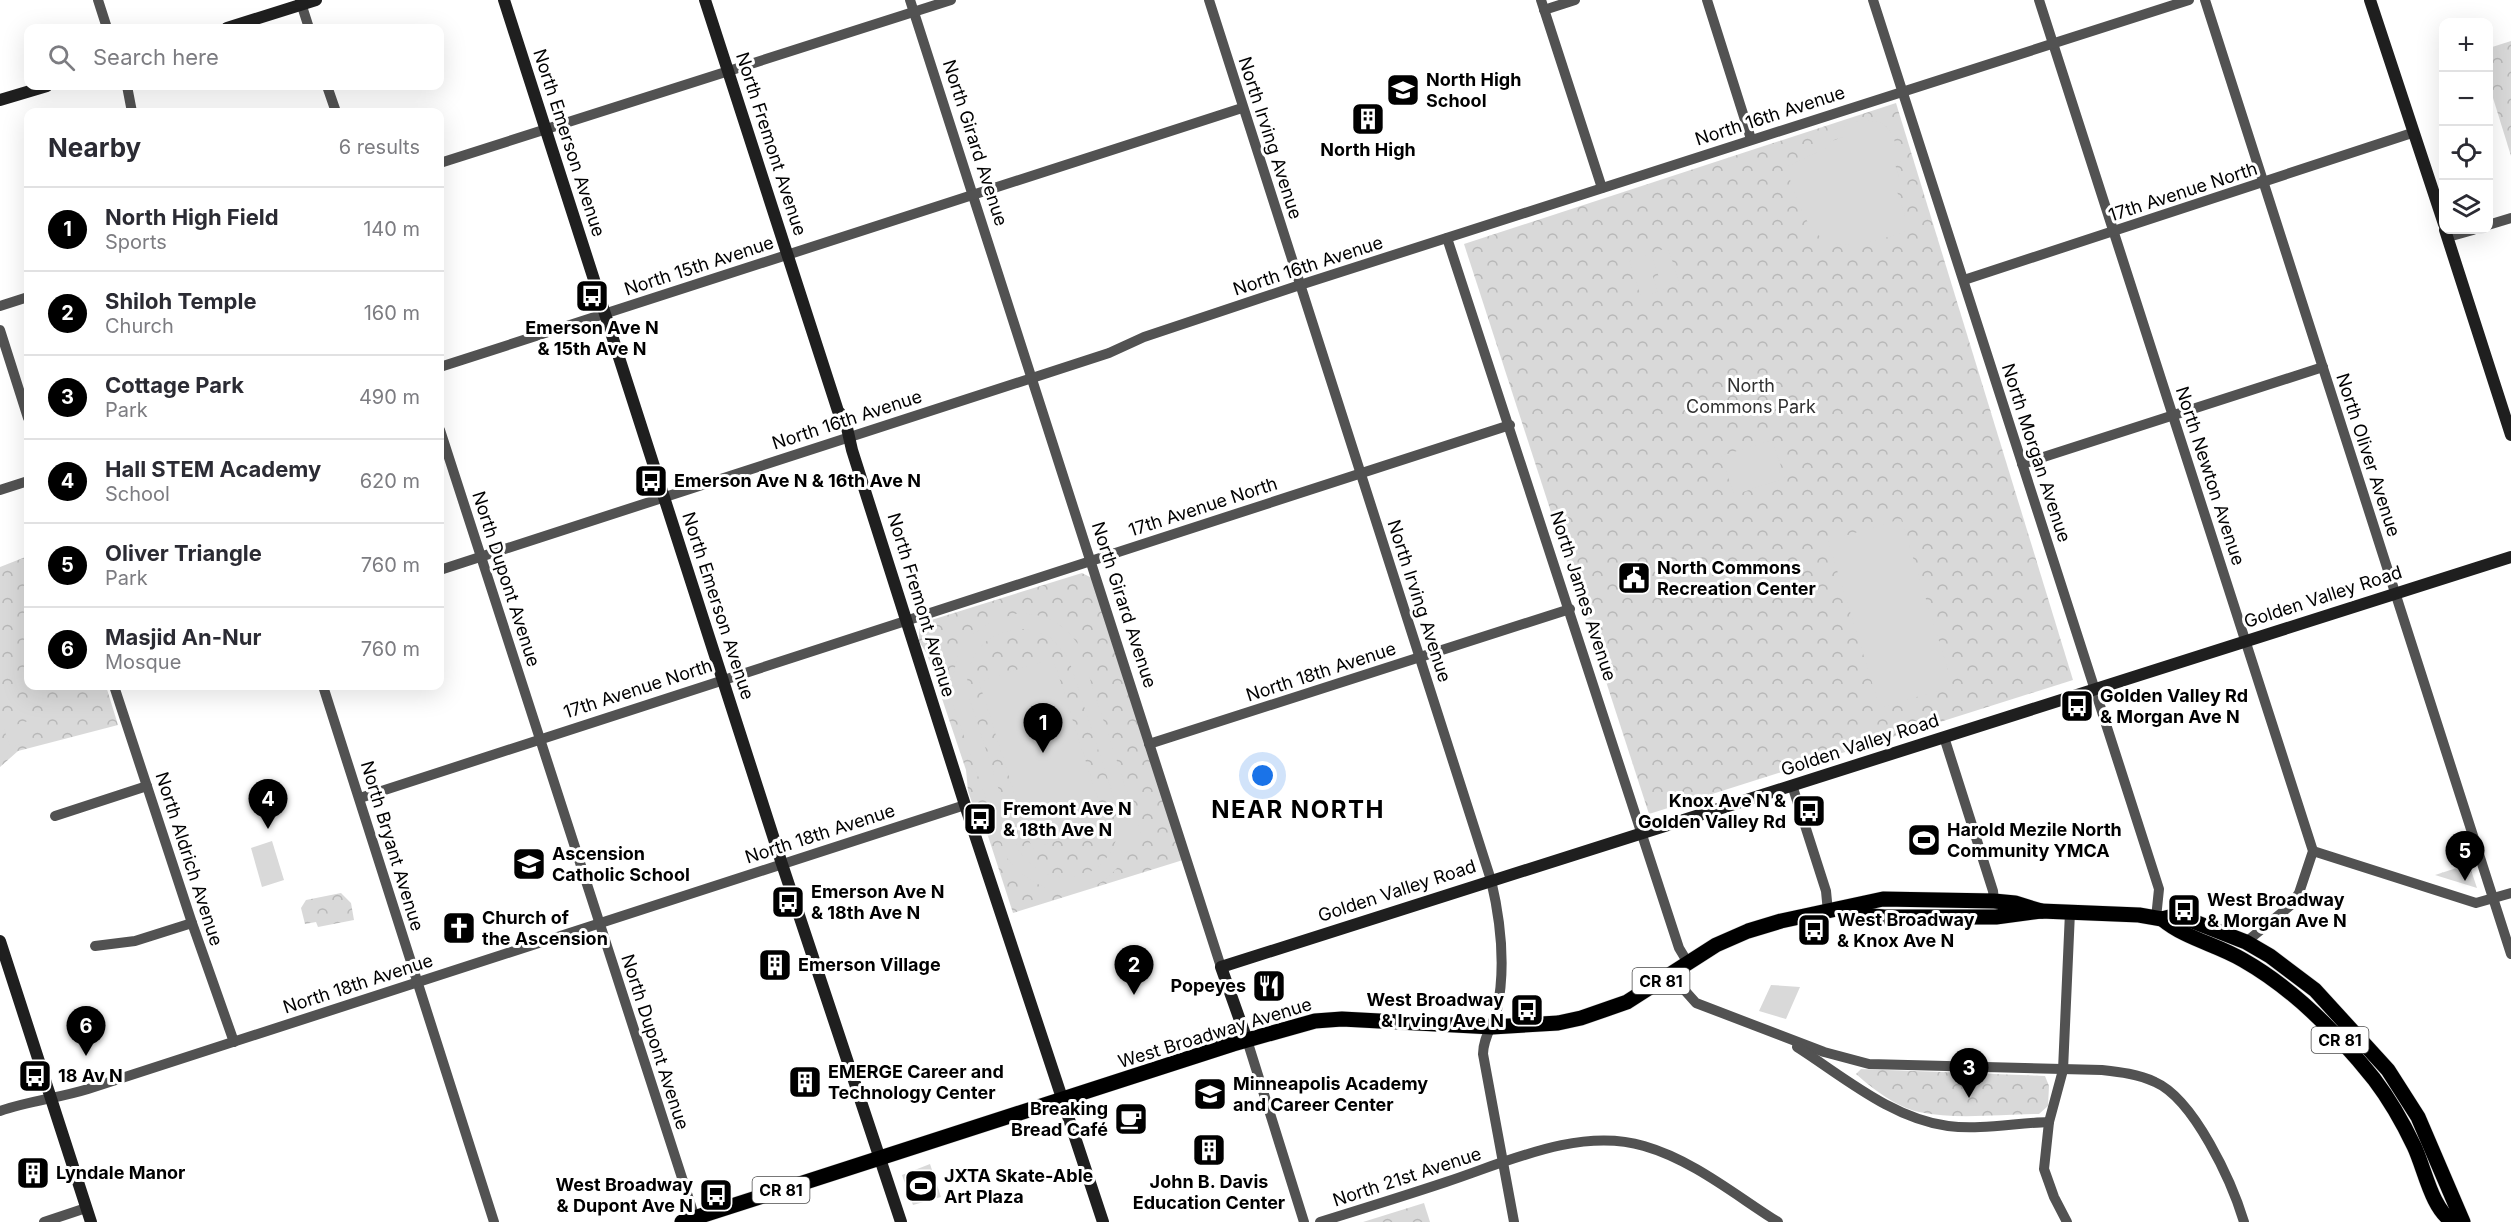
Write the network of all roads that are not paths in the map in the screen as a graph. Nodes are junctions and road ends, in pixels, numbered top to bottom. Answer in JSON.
{"nodes":[{"id":1,"x":98,"y":0,"type":"edge"},
{"id":2,"x":316,"y":0,"type":"edge"},
{"id":3,"x":504,"y":0,"type":"edge"},
{"id":4,"x":705,"y":0,"type":"edge"},
{"id":5,"x":910,"y":0,"type":"edge"},
{"id":6,"x":951,"y":0,"type":"edge"},
{"id":7,"x":1209,"y":0,"type":"edge"},
{"id":8,"x":1575,"y":0,"type":"edge"},
{"id":9,"x":1707,"y":0,"type":"edge"},
{"id":10,"x":1873,"y":0,"type":"edge"},
{"id":11,"x":2039,"y":0,"type":"edge"},
{"id":12,"x":2189,"y":0,"type":"edge"},
{"id":13,"x":2205,"y":0,"type":"edge"},
{"id":14,"x":2370,"y":0,"type":"edge"},
{"id":15,"x":301,"y":2,"type":"edge"},
{"id":16,"x":1542,"y":5,"type":"edge"},
{"id":17,"x":914,"y":12,"type":"junction"},
{"id":18,"x":105,"y":24,"type":"edge"},
{"id":19,"x":238,"y":24,"type":"edge"},
{"id":20,"x":308,"y":24,"type":"edge"},
{"id":21,"x":2053,"y":44,"type":"junction"},
{"id":22,"x":729,"y":70,"type":"junction"},
{"id":23,"x":34,"y":90,"type":"edge"},
{"id":24,"x":128,"y":90,"type":"edge"},
{"id":25,"x":328,"y":90,"type":"edge"},
{"id":26,"x":1903,"y":91,"type":"junction"},
{"id":27,"x":0,"y":100,"type":"edge"},
{"id":28,"x":131,"y":108,"type":"edge"},
{"id":29,"x":335,"y":108,"type":"edge"},
{"id":30,"x":1242,"y":108,"type":"junction"},
{"id":31,"x":545,"y":129,"type":"junction"},
{"id":32,"x":2412,"y":134,"type":"junction"},
{"id":33,"x":1751,"y":139,"type":"junction"},
{"id":34,"x":444,"y":162,"type":"edge"},
{"id":35,"x":2264,"y":183,"type":"junction"},
{"id":36,"x":1602,"y":188,"type":"junction"},
{"id":37,"x":973,"y":195,"type":"junction"},
{"id":38,"x":2439,"y":210,"type":"edge"},
{"id":39,"x":2511,"y":218,"type":"edge"},
{"id":40,"x":2493,"y":223,"type":"edge"},
{"id":41,"x":2113,"y":232,"type":"junction"},
{"id":42,"x":2447,"y":234,"type":"edge"},
{"id":43,"x":1447,"y":238,"type":"junction"},
{"id":44,"x":788,"y":254,"type":"junction"},
{"id":45,"x":1964,"y":280,"type":"junction"},
{"id":46,"x":1300,"y":285,"type":"junction"},
{"id":47,"x":24,"y":298,"type":"edge"},
{"id":48,"x":0,"y":306,"type":"edge"},
{"id":49,"x":605,"y":314,"type":"junction"},
{"id":50,"x":0,"y":330,"type":"edge"},
{"id":51,"x":444,"y":366,"type":"edge"},
{"id":52,"x":2323,"y":367,"type":"junction"},
{"id":53,"x":1033,"y":378,"type":"junction"},
{"id":54,"x":24,"y":405,"type":"edge"},
{"id":55,"x":2173,"y":415,"type":"junction"},
{"id":56,"x":1510,"y":425,"type":"junction"},
{"id":57,"x":2511,"y":435,"type":"edge"},
{"id":58,"x":850,"y":437,"type":"junction"},
{"id":59,"x":444,"y":442,"type":"edge"},
{"id":60,"x":2022,"y":464,"type":"junction"},
{"id":61,"x":1360,"y":474,"type":"junction"},
{"id":62,"x":24,"y":482,"type":"edge"},
{"id":63,"x":0,"y":490,"type":"edge"},
{"id":64,"x":664,"y":497,"type":"junction"},
{"id":65,"x":481,"y":556,"type":"junction"},
{"id":66,"x":2511,"y":556,"type":"edge"},
{"id":67,"x":1091,"y":560,"type":"junction"},
{"id":68,"x":444,"y":569,"type":"edge"},
{"id":69,"x":2396,"y":593,"type":"junction"},
{"id":70,"x":1570,"y":609,"type":"junction"},
{"id":71,"x":908,"y":620,"type":"junction"},
{"id":72,"x":2245,"y":641,"type":"junction"},
{"id":73,"x":1421,"y":658,"type":"junction"},
{"id":74,"x":723,"y":679,"type":"junction"},
{"id":75,"x":2095,"y":689,"type":"junction"},
{"id":76,"x":115,"y":690,"type":"edge"},
{"id":77,"x":324,"y":690,"type":"edge"},
{"id":78,"x":1944,"y":737,"type":"junction"},
{"id":79,"x":541,"y":739,"type":"junction"},
{"id":80,"x":1149,"y":744,"type":"junction"},
{"id":81,"x":1792,"y":785,"type":"junction"},
{"id":82,"x":147,"y":786,"type":"junction"},
{"id":83,"x":360,"y":798,"type":"junction"},
{"id":84,"x":965,"y":805,"type":"junction"},
{"id":85,"x":55,"y":816,"type":"dead end"},
{"id":86,"x":1642,"y":833,"type":"junction"},
{"id":87,"x":2313,"y":851,"type":"junction"},
{"id":88,"x":782,"y":864,"type":"junction"},
{"id":89,"x":1491,"y":880,"type":"junction"},
{"id":90,"x":2511,"y":893,"type":"edge"},
{"id":91,"x":2492,"y":899,"type":"junction"},
{"id":92,"x":1994,"y":901,"type":"junction"},
{"id":93,"x":2041,"y":911,"type":"junction"},
{"id":94,"x":1828,"y":912,"type":"junction"},
{"id":95,"x":2070,"y":912,"type":"junction"},
{"id":96,"x":2159,"y":919,"type":"junction"},
{"id":97,"x":192,"y":922,"type":"junction"},
{"id":98,"x":600,"y":923,"type":"junction"},
{"id":99,"x":0,"y":941,"type":"edge"},
{"id":100,"x":2246,"y":942,"type":"junction"},
{"id":101,"x":95,"y":946,"type":"dead end"},
{"id":102,"x":2511,"y":954,"type":"edge"},
{"id":103,"x":1688,"y":963,"type":"junction"},
{"id":104,"x":1221,"y":967,"type":"junction"},
{"id":105,"x":1671,"y":975,"type":"junction"},
{"id":106,"x":417,"y":983,"type":"junction"},
{"id":107,"x":1492,"y":1027,"type":"junction"},
{"id":108,"x":1779,"y":1036,"type":"junction"},
{"id":109,"x":1246,"y":1041,"type":"junction"},
{"id":110,"x":234,"y":1042,"type":"junction"},
{"id":111,"x":2063,"y":1070,"type":"junction"},
{"id":112,"x":50,"y":1098,"type":"junction"},
{"id":113,"x":1061,"y":1101,"type":"junction"},
{"id":114,"x":0,"y":1111,"type":"edge"},
{"id":115,"x":2049,"y":1122,"type":"junction"},
{"id":116,"x":880,"y":1159,"type":"junction"},
{"id":117,"x":1504,"y":1163,"type":"junction"},
{"id":118,"x":86,"y":1208,"type":"junction"},
{"id":119,"x":688,"y":1220,"type":"edge"},
{"id":120,"x":44,"y":1222,"type":"edge"},
{"id":121,"x":91,"y":1222,"type":"edge"},
{"id":122,"x":494,"y":1222,"type":"edge"},
{"id":123,"x":901,"y":1222,"type":"edge"},
{"id":124,"x":1103,"y":1222,"type":"edge"},
{"id":125,"x":1304,"y":1222,"type":"edge"},
{"id":126,"x":1320,"y":1222,"type":"edge"},
{"id":127,"x":1514,"y":1222,"type":"edge"},
{"id":128,"x":1778,"y":1222,"type":"edge"},
{"id":129,"x":2067,"y":1222,"type":"edge"},
{"id":130,"x":2244,"y":1222,"type":"edge"},
{"id":131,"x":2453,"y":1222,"type":"edge"},
{"id":132,"x":2463,"y":1222,"type":"edge"}],
"edges":[{"from":1,"to":18,"type":"street"},
{"from":2,"to":15,"type":"street"},
{"from":3,"to":31,"type":"street","name":"North Emerson Avenue"},
{"from":4,"to":22,"type":"street","name":"North Fremont Avenue"},
{"from":5,"to":17,"type":"street","name":"North Girard Avenue"},
{"from":6,"to":17,"type":"street"},
{"from":7,"to":30,"type":"street","name":"North Irving Avenue"},
{"from":8,"to":16,"type":"street"},
{"from":9,"to":33,"type":"street"},
{"from":10,"to":26,"type":"street","name":"North Morgan Avenue"},
{"from":11,"to":21,"type":"street","name":"North Newton Avenue"},
{"from":12,"to":21,"type":"street","name":"North 16th Avenue"},
{"from":13,"to":35,"type":"street","name":"North Oliver Avenue"},
{"from":14,"to":32,"type":"street"},
{"from":15,"to":19,"type":"street"},
{"from":15,"to":20,"type":"street"},
{"from":16,"to":36,"type":"street"},
{"from":17,"to":22,"type":"street"},
{"from":17,"to":37,"type":"street","name":"North Girard Avenue"},
{"from":21,"to":26,"type":"street","name":"North 16th Avenue"},
{"from":21,"to":41,"type":"street","name":"North Newton Avenue"},
{"from":22,"to":31,"type":"street"},
{"from":22,"to":44,"type":"street","name":"North Fremont Avenue"},
{"from":23,"to":27,"type":"street"},
{"from":24,"to":28,"type":"street"},
{"from":25,"to":29,"type":"street"},
{"from":26,"to":33,"type":"street","name":"North 16th Avenue"},
{"from":26,"to":45,"type":"street","name":"North Morgan Avenue"},
{"from":30,"to":37,"type":"street","name":"North 15th Avenue"},
{"from":30,"to":46,"type":"street","name":"North Irving Avenue"},
{"from":31,"to":34,"type":"street"},
{"from":31,"to":49,"type":"street","name":"North Emerson Avenue"},
{"from":32,"to":35,"type":"street","name":"17th Avenue North"},
{"from":32,"to":38,"type":"street"},
{"from":33,"to":36,"type":"street","name":"North 16th Avenue"},
{"from":35,"to":41,"type":"street","name":"17th Avenue North"},
{"from":35,"to":52,"type":"street","name":"North Oliver Avenue"},
{"from":36,"to":43,"type":"street","name":"North 16th Avenue"},
{"from":37,"to":44,"type":"street","name":"North 15th Avenue"},
{"from":37,"to":53,"type":"street","name":"North Girard Avenue"},
{"from":39,"to":40,"type":"street"},
{"from":41,"to":45,"type":"street","name":"17th Avenue North"},
{"from":41,"to":55,"type":"street","name":"North Newton Avenue"},
{"from":42,"to":57,"type":"street"},
{"from":43,"to":46,"type":"street","name":"North 16th Avenue"},
{"from":43,"to":56,"type":"street","name":"North James Avenue"},
{"from":44,"to":49,"type":"street","name":"North 15th Avenue"},
{"from":44,"to":58,"type":"street","name":"North Fremont Avenue"},
{"from":45,"to":60,"type":"street","name":"North Morgan Avenue"},
{"from":46,"to":53,"type":"street","name":"North 16th Avenue"},
{"from":46,"to":61,"type":"street","name":"North Irving Avenue"},
{"from":47,"to":48,"type":"street"},
{"from":49,"to":51,"type":"street","name":"North 15th Avenue"},
{"from":49,"to":64,"type":"street","name":"North Emerson Avenue"},
{"from":50,"to":54,"type":"street"},
{"from":52,"to":55,"type":"street"},
{"from":52,"to":69,"type":"street","name":"North Oliver Avenue"},
{"from":53,"to":58,"type":"street","name":"North 16th Avenue"},
{"from":53,"to":67,"type":"street","name":"North Girard Avenue"},
{"from":55,"to":60,"type":"street"},
{"from":55,"to":72,"type":"street","name":"North Newton Avenue"},
{"from":56,"to":61,"type":"street","name":"17th Avenue North"},
{"from":56,"to":70,"type":"street","name":"North James Avenue"},
{"from":58,"to":64,"type":"street","name":"North 16th Avenue"},
{"from":58,"to":71,"type":"street","name":"North Fremont Avenue"},
{"from":59,"to":65,"type":"street","name":"North Dupont Avenue"},
{"from":60,"to":75,"type":"street","name":"North Morgan Avenue"},
{"from":61,"to":67,"type":"street","name":"17th Avenue North"},
{"from":61,"to":73,"type":"street","name":"North Irving Avenue"},
{"from":62,"to":63,"type":"street"},
{"from":64,"to":65,"type":"street","name":"North 16th Avenue"},
{"from":64,"to":74,"type":"street","name":"North Emerson Avenue"},
{"from":65,"to":68,"type":"street","name":"North 16th Avenue"},
{"from":65,"to":79,"type":"street","name":"North Dupont Avenue"},
{"from":66,"to":69,"type":"street","name":"Golden Valley Road"},
{"from":67,"to":71,"type":"street","name":"17th Avenue North"},
{"from":67,"to":80,"type":"street","name":"North Girard Avenue"},
{"from":69,"to":72,"type":"street","name":"Golden Valley Road"},
{"from":69,"to":91,"type":"street","name":"North Oliver Avenue"},
{"from":70,"to":73,"type":"street","name":"North 18th Avenue"},
{"from":70,"to":86,"type":"street","name":"North James Avenue"},
{"from":71,"to":74,"type":"street","name":"17th Avenue North"},
{"from":71,"to":84,"type":"street","name":"North Fremont Avenue"},
{"from":72,"to":75,"type":"street","name":"Golden Valley Road"},
{"from":72,"to":87,"type":"street","name":"North Newton Avenue"},
{"from":73,"to":80,"type":"street","name":"North 18th Avenue"},
{"from":73,"to":89,"type":"street","name":"North Irving Avenue"},
{"from":74,"to":79,"type":"street","name":"17th Avenue North"},
{"from":74,"to":88,"type":"street","name":"North Emerson Avenue"},
{"from":75,"to":78,"type":"street","name":"Golden Valley Road"},
{"from":75,"to":96,"type":"street","name":"North Morgan Avenue"},
{"from":76,"to":82,"type":"street","name":"North Aldrich Avenue"},
{"from":77,"to":83,"type":"street","name":"North Bryant Avenue"},
{"from":78,"to":81,"type":"street","name":"Golden Valley Road"},
{"from":78,"to":92,"type":"street"},
{"from":79,"to":83,"type":"street","name":"17th Avenue North"},
{"from":79,"to":98,"type":"street","name":"North Dupont Avenue"},
{"from":80,"to":104,"type":"street","name":"North Girard Avenue"},
{"from":81,"to":86,"type":"street","name":"Golden Valley Road"},
{"from":81,"to":94,"type":"street"},
{"from":82,"to":85,"type":"street"},
{"from":82,"to":97,"type":"street","name":"North Aldrich Avenue"},
{"from":83,"to":106,"type":"street","name":"North Bryant Avenue"},
{"from":84,"to":88,"type":"street","name":"North 18th Avenue"},
{"from":84,"to":113,"type":"street","name":"North Fremont Avenue"},
{"from":86,"to":89,"type":"street","name":"Golden Valley Road"},
{"from":86,"to":103,"type":"street","name":"North James Avenue"},
{"from":87,"to":91,"type":"street"},
{"from":87,"to":100,"type":"street"},
{"from":88,"to":98,"type":"street","name":"North 18th Avenue"},
{"from":88,"to":116,"type":"street","name":"North Emerson Avenue"},
{"from":89,"to":104,"type":"street","name":"Golden Valley Road"},
{"from":89,"to":107,"type":"street","name":"North Irving Avenue"},
{"from":90,"to":91,"type":"street"},
{"from":91,"to":102,"type":"street","name":"North Oliver Avenue"},
{"from":92,"to":93,"type":"main road","name":"West Broadway Avenue","number":"CR 81"},
{"from":92,"to":94,"type":"main road","name":"West Broadway Avenue","number":"CR 81"},
{"from":93,"to":94,"type":"main road","name":"West Broadway Avenue","number":"CR 81"},
{"from":93,"to":95,"type":"main road","name":"West Broadway Avenue","number":"CR 81"},
{"from":94,"to":103,"type":"main road","name":"West Broadway Avenue","number":"CR 81"},
{"from":95,"to":96,"type":"main road","name":"West Broadway Avenue","number":"CR 81"},
{"from":95,"to":111,"type":"street"},
{"from":96,"to":100,"type":"main road","name":"West Broadway Avenue","number":"CR 81"},
{"from":96,"to":131,"type":"main road","name":"West Broadway Avenue","number":"CR 81"},
{"from":97,"to":101,"type":"street"},
{"from":97,"to":110,"type":"street","name":"North Aldrich Avenue"},
{"from":98,"to":106,"type":"street","name":"North 18th Avenue"},
{"from":98,"to":119,"type":"street","name":"North Dupont Avenue"},
{"from":99,"to":112,"type":"street"},
{"from":100,"to":132,"type":"main road","name":"West Broadway Avenue","number":"CR 81"},
{"from":103,"to":105,"type":"main road","name":"West Broadway Avenue","number":"CR 81"},
{"from":104,"to":109,"type":"street","name":"North Girard Avenue"},
{"from":105,"to":107,"type":"main road","name":"West Broadway Avenue","number":"CR 81"},
{"from":105,"to":108,"type":"street"},
{"from":106,"to":110,"type":"street","name":"North 18th Avenue"},
{"from":106,"to":122,"type":"street","name":"North Bryant Avenue"},
{"from":107,"to":109,"type":"main road","name":"West Broadway Avenue","number":"CR 81"},
{"from":107,"to":117,"type":"street","name":"North Irving Avenue"},
{"from":108,"to":111,"type":"street"},
{"from":108,"to":115,"type":"street"},
{"from":109,"to":113,"type":"main road","name":"West Broadway Avenue","number":"CR 81"},
{"from":109,"to":125,"type":"street","name":"North Girard Avenue"},
{"from":110,"to":112,"type":"street","name":"North 18th Avenue"},
{"from":111,"to":115,"type":"street"},
{"from":111,"to":130,"type":"street"},
{"from":112,"to":114,"type":"street","name":"North 18th Avenue"},
{"from":112,"to":118,"type":"street"},
{"from":113,"to":116,"type":"main road","name":"West Broadway Avenue","number":"CR 81"},
{"from":113,"to":124,"type":"street","name":"North Fremont Avenue"},
{"from":115,"to":129,"type":"street"},
{"from":116,"to":119,"type":"main road","name":"West Broadway Avenue","number":"CR 81"},
{"from":116,"to":123,"type":"street","name":"North Emerson Avenue"},
{"from":117,"to":126,"type":"street","name":"North 21st Avenue"},
{"from":117,"to":127,"type":"street","name":"North Irving Avenue"},
{"from":117,"to":128,"type":"street","name":"North 21st Avenue"},
{"from":118,"to":120,"type":"street"},
{"from":118,"to":121,"type":"street"}]}
